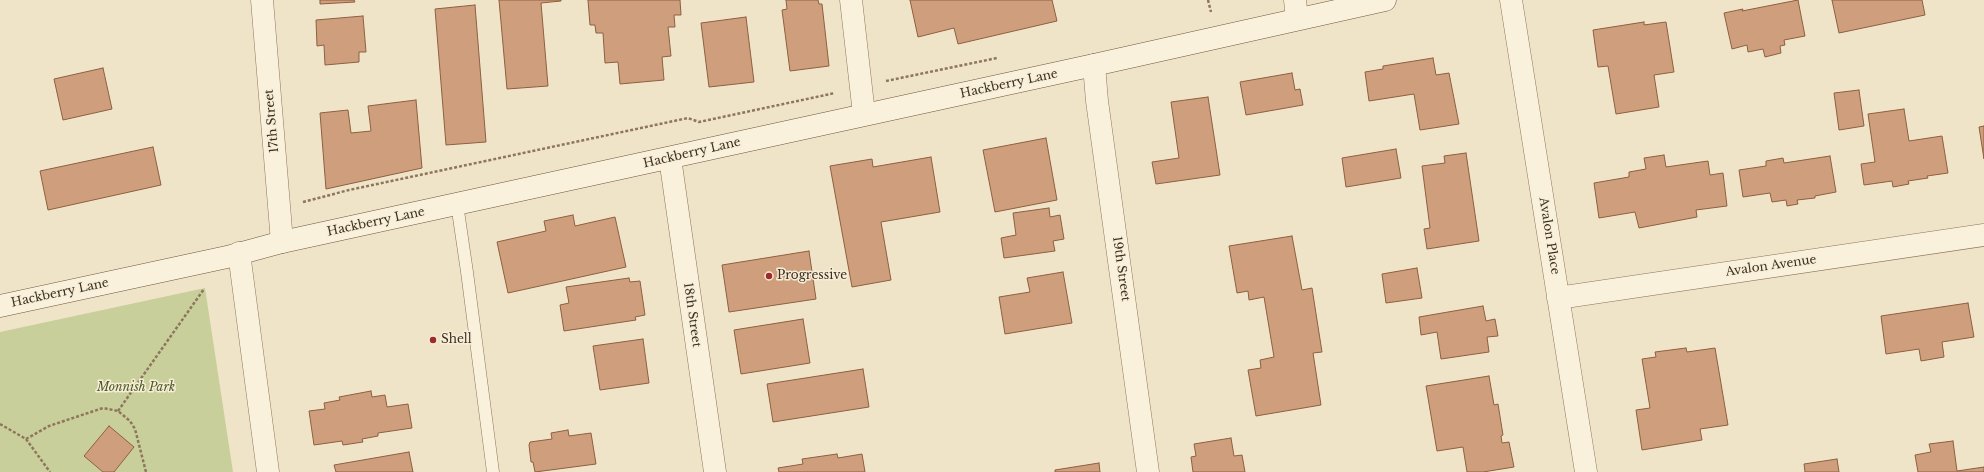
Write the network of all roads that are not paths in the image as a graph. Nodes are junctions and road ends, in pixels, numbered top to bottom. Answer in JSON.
{"nodes":[{"id":1,"x":262,"y":0,"type":"edge"},
{"id":2,"x":851,"y":0,"type":"edge"},
{"id":3,"x":1385,"y":0,"type":"edge"},
{"id":4,"x":1511,"y":0,"type":"edge"},
{"id":5,"x":1296,"y":9,"type":"edge"},
{"id":6,"x":1094,"y":65,"type":"junction"},
{"id":7,"x":864,"y":114,"type":"junction"},
{"id":8,"x":670,"y":158,"type":"junction"},
{"id":9,"x":457,"y":204,"type":"junction"},
{"id":10,"x":1984,"y":235,"type":"edge"},
{"id":11,"x":282,"y":242,"type":"junction"},
{"id":12,"x":233,"y":255,"type":"junction"},
{"id":13,"x":1558,"y":298,"type":"junction"},
{"id":14,"x":0,"y":306,"type":"edge"},
{"id":15,"x":268,"y":472,"type":"edge"},
{"id":16,"x":493,"y":472,"type":"edge"},
{"id":17,"x":715,"y":472,"type":"edge"},
{"id":18,"x":1148,"y":472,"type":"edge"},
{"id":19,"x":1586,"y":472,"type":"edge"}],
"edges":[{"from":1,"to":11,"type":"street","name":"17th Street"},
{"from":2,"to":7,"type":"street"},
{"from":3,"to":5,"type":"street","name":"Hackberry Lane"},
{"from":4,"to":13,"type":"street","name":"Avalon Place"},
{"from":5,"to":6,"type":"street","name":"Hackberry Lane"},
{"from":6,"to":7,"type":"street","name":"Hackberry Lane"},
{"from":6,"to":18,"type":"street","name":"19th Street"},
{"from":7,"to":8,"type":"street","name":"Hackberry Lane"},
{"from":8,"to":9,"type":"street","name":"Hackberry Lane"},
{"from":8,"to":17,"type":"street","name":"18th Street"},
{"from":9,"to":11,"type":"street","name":"Hackberry Lane"},
{"from":9,"to":16,"type":"lane"},
{"from":10,"to":13,"type":"street","name":"Avalon Avenue"},
{"from":11,"to":12,"type":"street","name":"Hackberry Lane"},
{"from":12,"to":14,"type":"street","name":"Hackberry Lane"},
{"from":12,"to":15,"type":"street"},
{"from":13,"to":19,"type":"street","name":"Avalon Place"}]}
